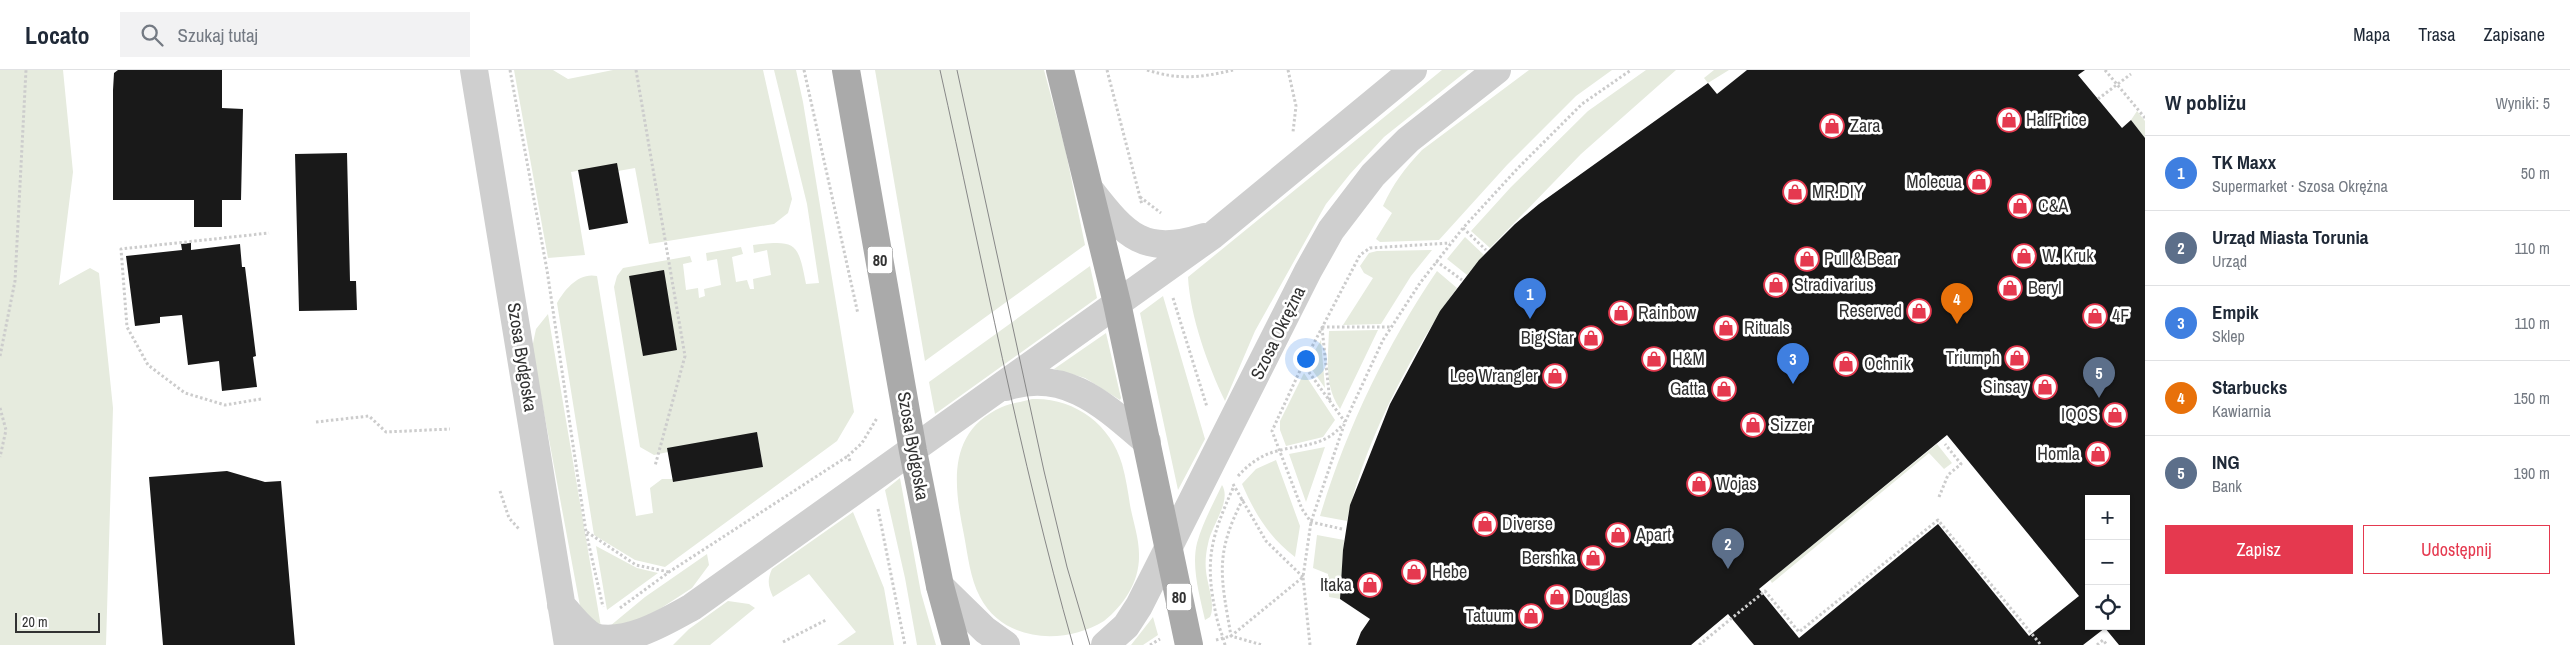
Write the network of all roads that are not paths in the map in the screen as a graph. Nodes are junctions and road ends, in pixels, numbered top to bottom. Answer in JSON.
{"nodes":[{"id":1,"x":474,"y":70,"type":"edge"},
{"id":2,"x":846,"y":70,"type":"edge"},
{"id":3,"x":1060,"y":70,"type":"edge"},
{"id":4,"x":1412,"y":70,"type":"edge"},
{"id":5,"x":1498,"y":70,"type":"edge"},
{"id":6,"x":1091,"y":192,"type":"junction"},
{"id":7,"x":1213,"y":235,"type":"junction"},
{"id":8,"x":1117,"y":303,"type":"junction"},
{"id":9,"x":990,"y":393,"type":"junction"},
{"id":10,"x":1147,"y":442,"type":"junction"},
{"id":11,"x":913,"y":451,"type":"junction"},
{"id":12,"x":1169,"y":549,"type":"junction"},
{"id":13,"x":940,"y":586,"type":"junction"},
{"id":14,"x":561,"y":605,"type":"junction"},
{"id":15,"x":692,"y":607,"type":"junction"},
{"id":16,"x":1106,"y":643,"type":"edge"},
{"id":17,"x":1202,"y":643,"type":"edge"},
{"id":18,"x":568,"y":645,"type":"edge"},
{"id":19,"x":656,"y":645,"type":"edge"},
{"id":20,"x":956,"y":645,"type":"edge"},
{"id":21,"x":1006,"y":645,"type":"edge"}],
"edges":[{"from":1,"to":14,"type":"street","name":"Szosa Bydgoska"},
{"from":2,"to":11,"type":"main road","name":"Szosa Bydgoska","number":"80"},
{"from":3,"to":6,"type":"main road","number":"80"},
{"from":4,"to":7,"type":"street"},
{"from":5,"to":12,"type":"street","name":"Szosa Okrężna"},
{"from":6,"to":7,"type":"street"},
{"from":6,"to":8,"type":"main road","number":"80"},
{"from":7,"to":8,"type":"street"},
{"from":8,"to":9,"type":"street"},
{"from":8,"to":10,"type":"main road","number":"80"},
{"from":9,"to":10,"type":"street"},
{"from":9,"to":11,"type":"street"},
{"from":10,"to":12,"type":"main road","number":"80"},
{"from":11,"to":13,"type":"main road","name":"Szosa Bydgoska","number":"80"},
{"from":11,"to":15,"type":"street"},
{"from":12,"to":16,"type":"street","name":"Szosa Okrężna"},
{"from":12,"to":17,"type":"main road","number":"80"},
{"from":13,"to":20,"type":"main road","number":"80"},
{"from":13,"to":21,"type":"street"},
{"from":14,"to":15,"type":"street"},
{"from":14,"to":18,"type":"street","name":"Szosa Bydgoska"},
{"from":15,"to":19,"type":"street"}]}
